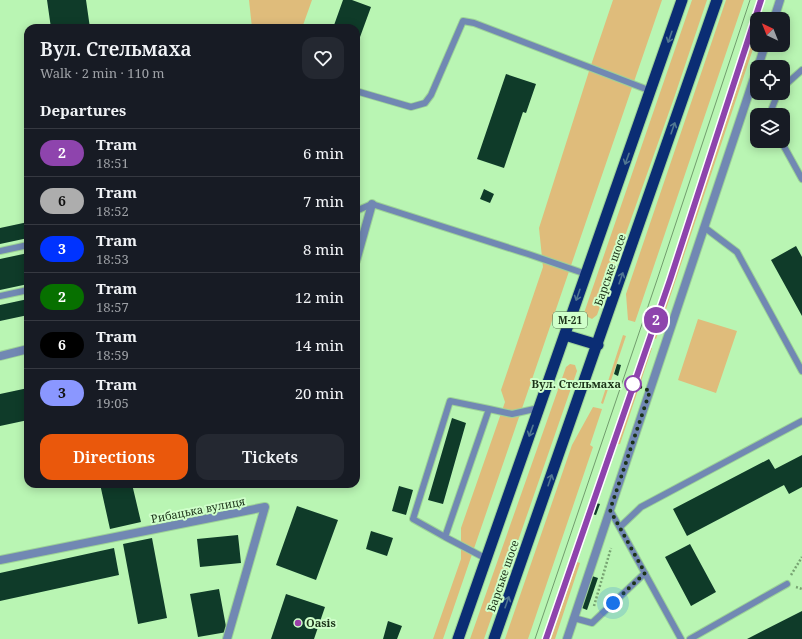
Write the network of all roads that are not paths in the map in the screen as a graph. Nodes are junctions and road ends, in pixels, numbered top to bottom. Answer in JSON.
{"nodes":[{"id":1,"x":682,"y":0,"type":"edge"},
{"id":2,"x":717,"y":0,"type":"edge"},
{"id":3,"x":780,"y":0,"type":"edge"},
{"id":4,"x":776,"y":12,"type":"edge"},
{"id":5,"x":802,"y":70,"type":"edge"},
{"id":6,"x":790,"y":80,"type":"edge"},
{"id":7,"x":651,"y":91,"type":"junction"},
{"id":8,"x":360,"y":92,"type":"edge"},
{"id":9,"x":750,"y":97,"type":"edge"},
{"id":10,"x":785,"y":148,"type":"edge"},
{"id":11,"x":802,"y":179,"type":"edge"},
{"id":12,"x":372,"y":204,"type":"junction"},
{"id":13,"x":360,"y":209,"type":"edge"},
{"id":14,"x":704,"y":227,"type":"junction"},
{"id":15,"x":24,"y":246,"type":"edge"},
{"id":16,"x":360,"y":247,"type":"edge"},
{"id":17,"x":0,"y":251,"type":"edge"},
{"id":18,"x":586,"y":274,"type":"junction"},
{"id":19,"x":24,"y":291,"type":"edge"},
{"id":20,"x":0,"y":296,"type":"edge"},
{"id":21,"x":565,"y":335,"type":"junction"},
{"id":22,"x":598,"y":345,"type":"junction"},
{"id":23,"x":24,"y":350,"type":"edge"},
{"id":24,"x":0,"y":356,"type":"edge"},
{"id":25,"x":802,"y":371,"type":"edge"},
{"id":26,"x":539,"y":408,"type":"junction"},
{"id":27,"x":489,"y":409,"type":"junction"},
{"id":28,"x":802,"y":421,"type":"edge"},
{"id":29,"x":610,"y":510,"type":"junction"},
{"id":30,"x":620,"y":527,"type":"junction"},
{"id":31,"x":445,"y":537,"type":"junction"},
{"id":32,"x":485,"y":558,"type":"junction"},
{"id":33,"x":0,"y":560,"type":"edge"},
{"id":34,"x":645,"y":573,"type":"junction"},
{"id":35,"x":787,"y":584,"type":"road end"},
{"id":36,"x":574,"y":618,"type":"junction"},
{"id":37,"x":227,"y":639,"type":"edge"},
{"id":38,"x":458,"y":639,"type":"edge"},
{"id":39,"x":494,"y":639,"type":"edge"},
{"id":40,"x":567,"y":639,"type":"edge"},
{"id":41,"x":681,"y":639,"type":"edge"},
{"id":42,"x":690,"y":639,"type":"edge"}],
"edges":[{"from":1,"to":7,"type":"highway","number":"М-21","one_way":true},
{"from":22,"to":2,"type":"highway","name":"Барське шосе","number":"М-21","one_way":true},
{"from":3,"to":4,"type":"street"},
{"from":5,"to":6,"type":"lane"},
{"from":7,"to":8,"type":"lane"},
{"from":7,"to":18,"type":"highway","number":"М-21","one_way":true},
{"from":9,"to":14,"type":"street"},
{"from":10,"to":11,"type":"lane"},
{"from":12,"to":13,"type":"lane"},
{"from":12,"to":16,"type":"street"},
{"from":12,"to":18,"type":"lane"},
{"from":14,"to":25,"type":"lane"},
{"from":14,"to":29,"type":"street"},
{"from":15,"to":17,"type":"lane"},
{"from":18,"to":21,"type":"highway","number":"М-21","one_way":true},
{"from":19,"to":20,"type":"lane"},
{"from":21,"to":22,"type":"highway"},
{"from":21,"to":26,"type":"highway","number":"М-21"},
{"from":39,"to":22,"type":"highway","name":"Барське шосе","number":"М-21","one_way":true},
{"from":23,"to":24,"type":"street"},
{"from":26,"to":27,"type":"lane"},
{"from":26,"to":32,"type":"highway","number":"М-21","one_way":true},
{"from":27,"to":31,"type":"lane"},
{"from":27,"to":31,"type":"lane"},
{"from":28,"to":30,"type":"lane"},
{"from":29,"to":30,"type":"lane"},
{"from":29,"to":36,"type":"street"},
{"from":30,"to":34,"type":"lane"},
{"from":31,"to":32,"type":"lane"},
{"from":32,"to":38,"type":"highway","number":"М-21"},
{"from":33,"to":37,"type":"street","name":"Рибацька вулиця"},
{"from":34,"to":36,"type":"lane"},
{"from":34,"to":41,"type":"lane"},
{"from":35,"to":42,"type":"lane"},
{"from":36,"to":40,"type":"street"}]}
